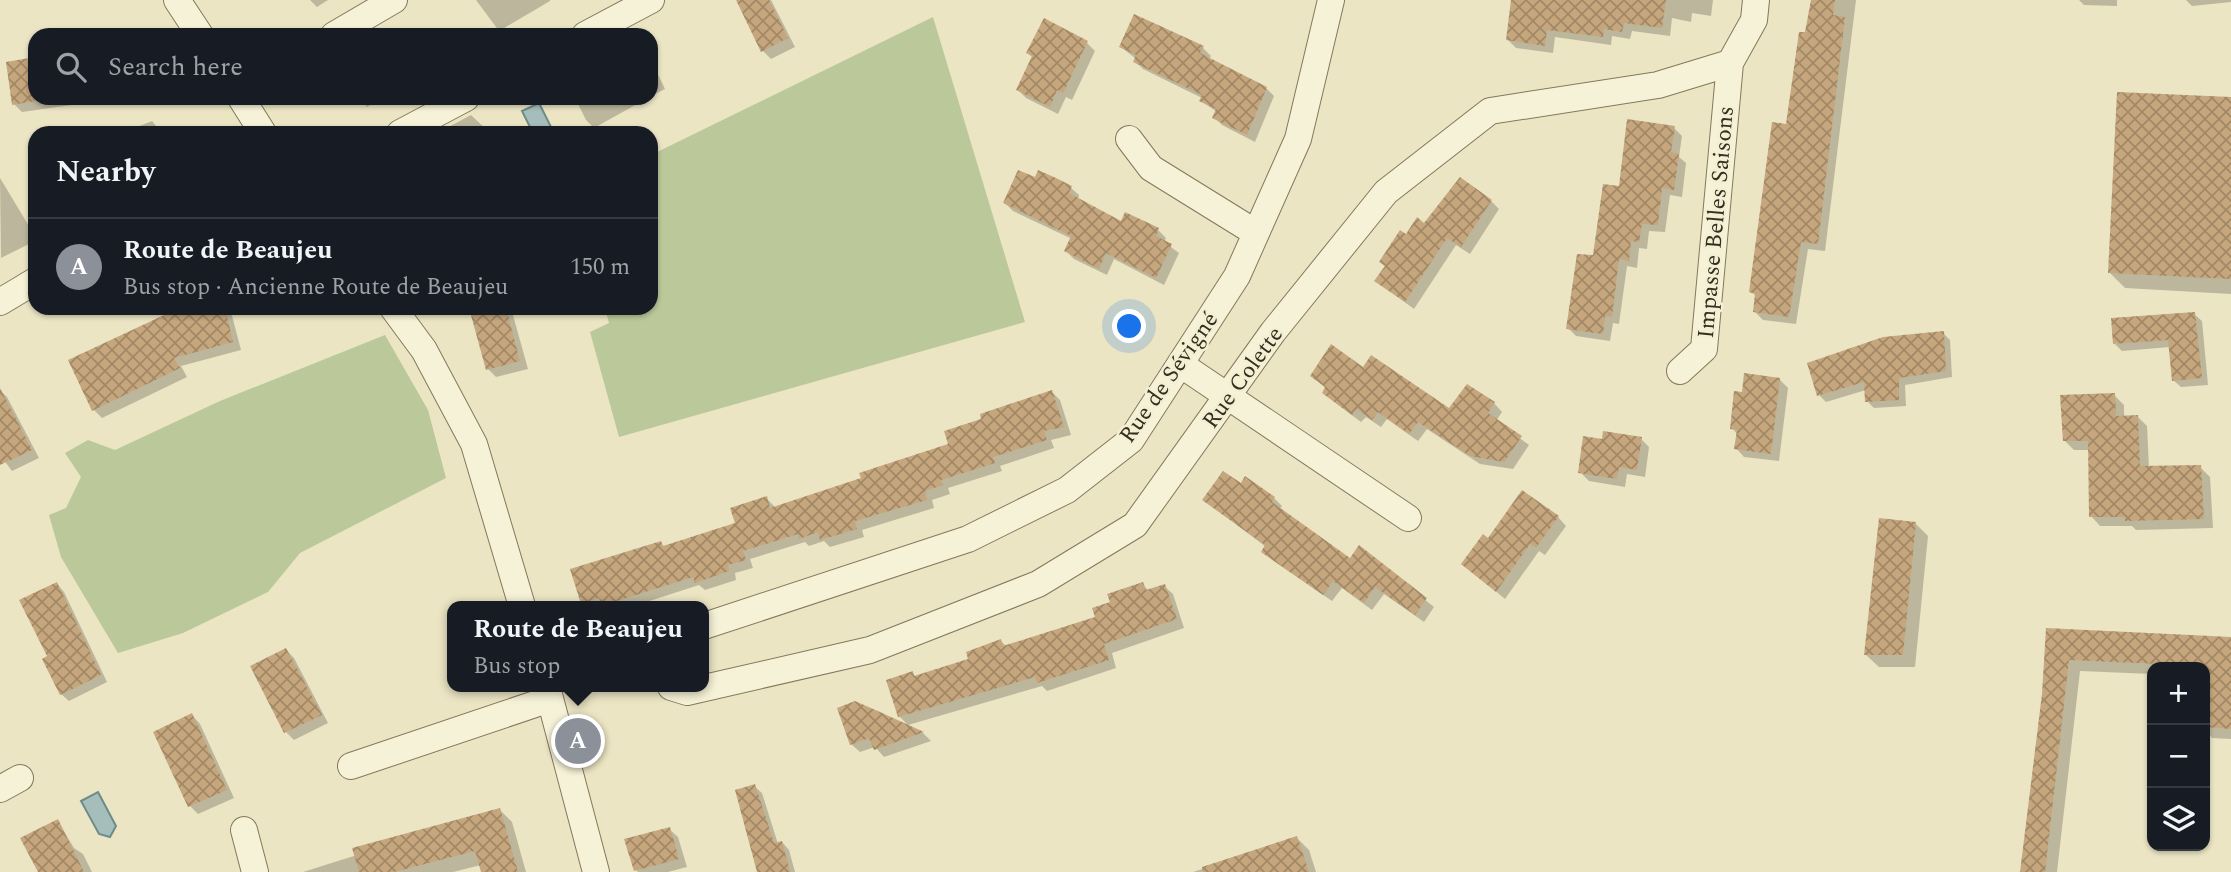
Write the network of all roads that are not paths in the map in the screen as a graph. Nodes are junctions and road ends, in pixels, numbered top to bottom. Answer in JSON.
{"nodes":[{"id":1,"x":177,"y":0,"type":"edge"},
{"id":2,"x":394,"y":0,"type":"edge"},
{"id":3,"x":651,"y":0,"type":"edge"},
{"id":4,"x":1331,"y":0,"type":"edge"},
{"id":5,"x":1756,"y":0,"type":"edge"},
{"id":6,"x":195,"y":28,"type":"edge"},
{"id":7,"x":346,"y":28,"type":"edge"},
{"id":8,"x":598,"y":28,"type":"edge"},
{"id":9,"x":1730,"y":63,"type":"junction"},
{"id":10,"x":245,"y":105,"type":"edge"},
{"id":11,"x":453,"y":105,"type":"edge"},
{"id":12,"x":259,"y":126,"type":"edge"},
{"id":13,"x":413,"y":126,"type":"edge"},
{"id":14,"x":1129,"y":139,"type":"dead end"},
{"id":15,"x":1256,"y":233,"type":"junction"},
{"id":16,"x":28,"y":285,"type":"edge"},
{"id":17,"x":0,"y":302,"type":"edge"},
{"id":18,"x":398,"y":315,"type":"edge"},
{"id":19,"x":1180,"y":364,"type":"junction"},
{"id":20,"x":1680,"y":371,"type":"dead end"},
{"id":21,"x":1227,"y":397,"type":"junction"},
{"id":22,"x":1408,"y":518,"type":"dead end"},
{"id":23,"x":521,"y":601,"type":"edge"},
{"id":24,"x":709,"y":624,"type":"edge"},
{"id":25,"x":709,"y":687,"type":"edge"},
{"id":26,"x":548,"y":693,"type":"edge"},
{"id":27,"x":351,"y":766,"type":"dead end"},
{"id":28,"x":244,"y":830,"type":"dead end"},
{"id":29,"x":255,"y":872,"type":"edge"},
{"id":30,"x":596,"y":872,"type":"edge"}],
"edges":[{"from":1,"to":6,"type":"street"},
{"from":2,"to":7,"type":"street"},
{"from":3,"to":8,"type":"street"},
{"from":4,"to":15,"type":"street","name":"Rue de Sévigné"},
{"from":5,"to":9,"type":"street"},
{"from":9,"to":20,"type":"street","name":"Impasse Belles Saisons"},
{"from":9,"to":21,"type":"street","name":"Rue Colette"},
{"from":10,"to":12,"type":"street"},
{"from":11,"to":13,"type":"street"},
{"from":14,"to":15,"type":"street"},
{"from":15,"to":19,"type":"street","name":"Rue de Sévigné"},
{"from":16,"to":17,"type":"street"},
{"from":18,"to":23,"type":"street"},
{"from":19,"to":21,"type":"street"},
{"from":19,"to":24,"type":"street","name":"Rue de Sévigné"},
{"from":21,"to":22,"type":"street"},
{"from":21,"to":25,"type":"street","name":"Rue Colette"},
{"from":26,"to":27,"type":"street"},
{"from":26,"to":30,"type":"street"},
{"from":28,"to":29,"type":"street"}]}
